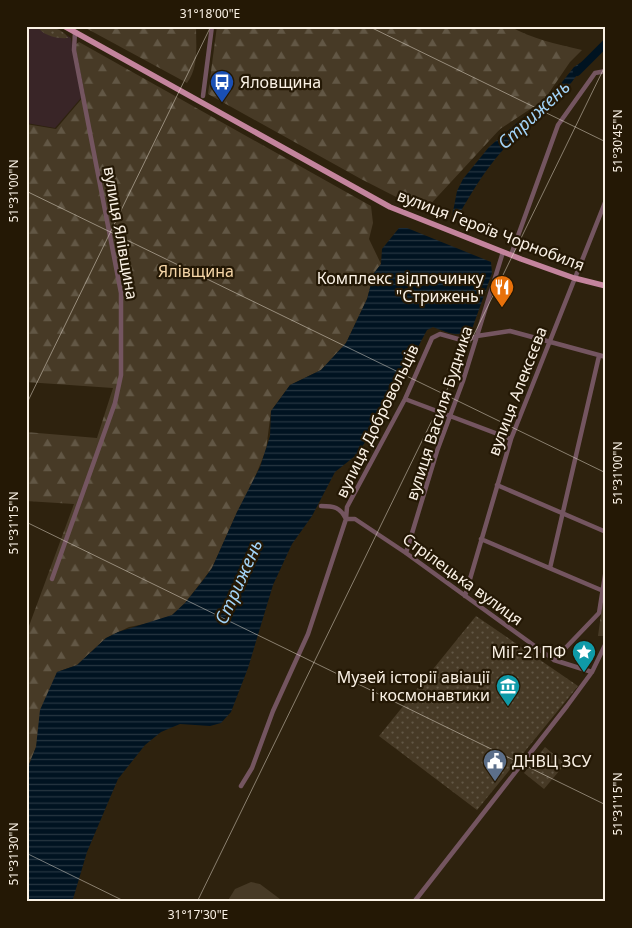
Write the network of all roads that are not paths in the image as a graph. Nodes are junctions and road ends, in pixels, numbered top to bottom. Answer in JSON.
{"nodes":[{"id":1,"x":64,"y":26,"type":"edge"},
{"id":2,"x":212,"y":26,"type":"edge"},
{"id":3,"x":75,"y":32,"type":"junction"},
{"id":4,"x":606,"y":71,"type":"edge"},
{"id":5,"x":203,"y":96,"type":"dead end"},
{"id":6,"x":606,"y":200,"type":"edge"},
{"id":7,"x":503,"y":252,"type":"junction"},
{"id":8,"x":511,"y":255,"type":"junction"},
{"id":9,"x":574,"y":278,"type":"junction"},
{"id":10,"x":606,"y":286,"type":"edge"},
{"id":11,"x":477,"y":336,"type":"junction"},
{"id":12,"x":548,"y":343,"type":"junction"},
{"id":13,"x":599,"y":356,"type":"junction"},
{"id":14,"x":606,"y":357,"type":"edge"},
{"id":15,"x":405,"y":399,"type":"junction"},
{"id":16,"x":450,"y":416,"type":"junction"},
{"id":17,"x":511,"y":439,"type":"junction"},
{"id":18,"x":497,"y":485,"type":"junction"},
{"id":19,"x":321,"y":506,"type":"dead end"},
{"id":20,"x":564,"y":514,"type":"junction"},
{"id":21,"x":346,"y":518,"type":"junction"},
{"id":22,"x":606,"y":532,"type":"edge"},
{"id":23,"x":482,"y":539,"type":"junction"},
{"id":24,"x":406,"y":553,"type":"junction"},
{"id":25,"x":550,"y":568,"type":"junction"},
{"id":26,"x":606,"y":568,"type":"edge"},
{"id":27,"x":52,"y":579,"type":"dead end"},
{"id":28,"x":601,"y":590,"type":"junction"},
{"id":29,"x":465,"y":596,"type":"junction"},
{"id":30,"x":606,"y":643,"type":"edge"},
{"id":31,"x":554,"y":660,"type":"junction"},
{"id":32,"x":592,"y":672,"type":"junction"},
{"id":33,"x":241,"y":786,"type":"dead end"},
{"id":34,"x":414,"y":902,"type":"edge"}],
"edges":[{"from":1,"to":3,"type":"main road","name":"вулиця Героїв Чорнобиля"},
{"from":2,"to":5,"type":"street"},
{"from":3,"to":7,"type":"main road","name":"вулиця Героїв Чорнобиля"},
{"from":3,"to":27,"type":"street","name":"вулиця Ялівщина"},
{"from":4,"to":8,"type":"street"},
{"from":6,"to":9,"type":"street","name":"вулиця Алексєєва"},
{"from":7,"to":8,"type":"main road","name":"вулиця Героїв Чорнобиля"},
{"from":7,"to":11,"type":"street","name":"вулиця Василя Будника"},
{"from":8,"to":9,"type":"main road","name":"вулиця Героїв Чорнобиля"},
{"from":9,"to":10,"type":"main road","name":"вулиця Героїв Чорнобиля"},
{"from":9,"to":12,"type":"street","name":"вулиця Алексєєва"},
{"from":11,"to":12,"type":"street","name":"вулиця Добровольців"},
{"from":11,"to":15,"type":"street","name":"вулиця Добровольців"},
{"from":11,"to":16,"type":"street","name":"вулиця Василя Будника"},
{"from":12,"to":13,"type":"street","name":"вулиця Добровольців"},
{"from":12,"to":17,"type":"street","name":"вулиця Алексєєва"},
{"from":13,"to":14,"type":"street","name":"вулиця Добровольців"},
{"from":13,"to":20,"type":"street"},
{"from":15,"to":16,"type":"street"},
{"from":15,"to":21,"type":"street","name":"вулиця Добровольців"},
{"from":16,"to":17,"type":"street"},
{"from":16,"to":24,"type":"street","name":"вулиця Василя Будника"},
{"from":17,"to":18,"type":"street","name":"вулиця Алексєєва"},
{"from":18,"to":20,"type":"street"},
{"from":18,"to":23,"type":"street","name":"вулиця Алексєєва"},
{"from":19,"to":21,"type":"street","name":"Стрілецька вулиця"},
{"from":20,"to":22,"type":"street"},
{"from":20,"to":25,"type":"street"},
{"from":21,"to":24,"type":"street","name":"Стрілецька вулиця"},
{"from":21,"to":33,"type":"street"},
{"from":23,"to":25,"type":"street"},
{"from":23,"to":29,"type":"street","name":"вулиця Алексєєва"},
{"from":24,"to":29,"type":"street","name":"Стрілецька вулиця"},
{"from":25,"to":28,"type":"street"},
{"from":26,"to":28,"type":"street"},
{"from":28,"to":31,"type":"street"},
{"from":29,"to":31,"type":"street","name":"Стрілецька вулиця"},
{"from":30,"to":32,"type":"street"},
{"from":31,"to":32,"type":"street","name":"Стрілецька вулиця"},
{"from":32,"to":34,"type":"street"}]}
